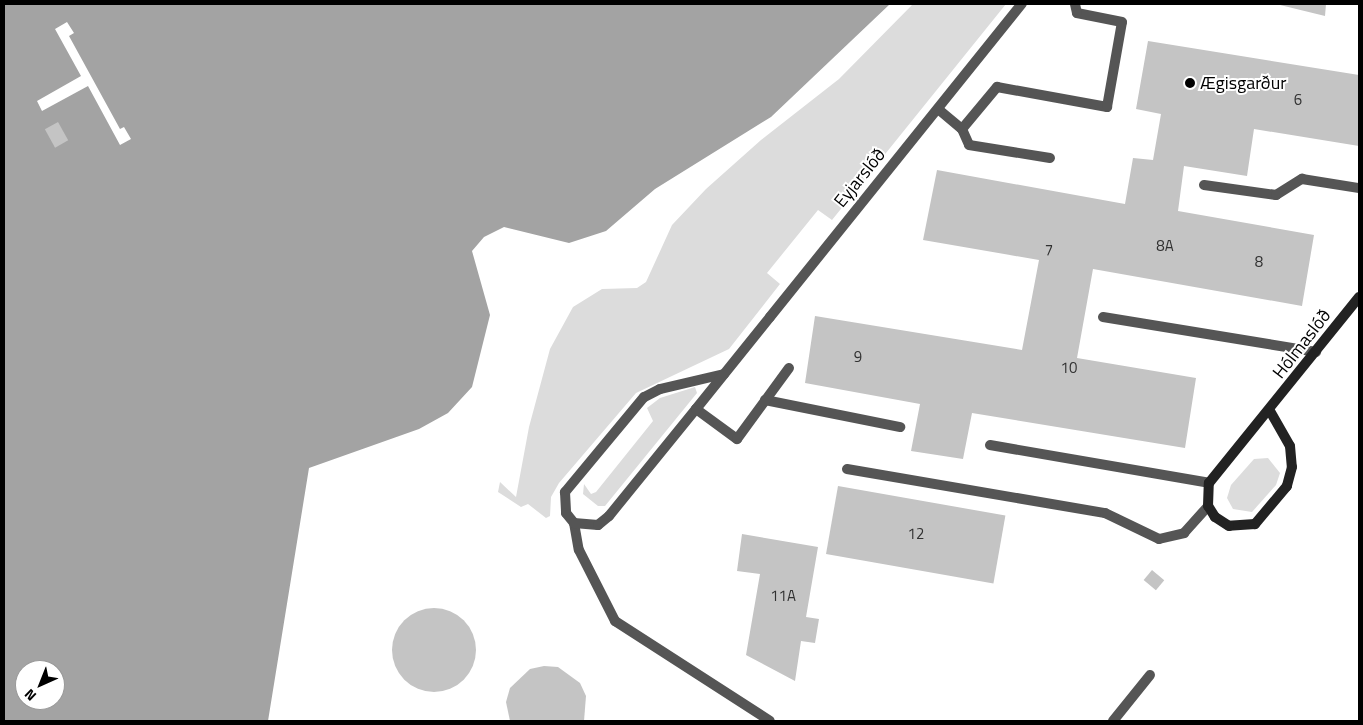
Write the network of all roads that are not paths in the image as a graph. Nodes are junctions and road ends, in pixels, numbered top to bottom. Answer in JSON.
{"nodes":[{"id":1,"x":1022,"y":4,"type":"edge"},
{"id":2,"x":1075,"y":4,"type":"edge"},
{"id":3,"x":938,"y":109,"type":"junction"},
{"id":4,"x":962,"y":129,"type":"junction"},
{"id":5,"x":1050,"y":158,"type":"dead end"},
{"id":6,"x":1204,"y":185,"type":"dead end"},
{"id":7,"x":1359,"y":188,"type":"edge"},
{"id":8,"x":1359,"y":297,"type":"edge"},
{"id":9,"x":1103,"y":318,"type":"dead end"},
{"id":10,"x":1316,"y":352,"type":"junction"},
{"id":11,"x":789,"y":368,"type":"dead end"},
{"id":12,"x":724,"y":374,"type":"junction"},
{"id":13,"x":765,"y":400,"type":"junction"},
{"id":14,"x":696,"y":409,"type":"junction"},
{"id":15,"x":1270,"y":410,"type":"junction"},
{"id":16,"x":900,"y":427,"type":"dead end"},
{"id":17,"x":990,"y":445,"type":"dead end"},
{"id":18,"x":847,"y":469,"type":"dead end"},
{"id":19,"x":1209,"y":483,"type":"junction"},
{"id":20,"x":1208,"y":506,"type":"junction"},
{"id":21,"x":574,"y":523,"type":"junction"},
{"id":22,"x":1150,"y":675,"type":"dead end"},
{"id":23,"x":770,"y":721,"type":"edge"},
{"id":24,"x":1114,"y":721,"type":"edge"}],
"edges":[{"from":1,"to":3,"type":"street","name":"Eyjarslóð"},
{"from":2,"to":4,"type":"street"},
{"from":3,"to":4,"type":"street"},
{"from":3,"to":12,"type":"street","name":"Eyjarslóð"},
{"from":4,"to":5,"type":"street"},
{"from":6,"to":7,"type":"street"},
{"from":8,"to":10,"type":"street","name":"Hólmaslóð"},
{"from":9,"to":10,"type":"street"},
{"from":10,"to":15,"type":"street","name":"Hólmaslóð"},
{"from":11,"to":13,"type":"street"},
{"from":12,"to":14,"type":"street","name":"Eyjarslóð"},
{"from":12,"to":21,"type":"street"},
{"from":13,"to":14,"type":"street"},
{"from":13,"to":16,"type":"street"},
{"from":14,"to":21,"type":"street","name":"Eyjarslóð"},
{"from":15,"to":19,"type":"street","name":"Hólmaslóð"},
{"from":15,"to":20,"type":"street"},
{"from":17,"to":19,"type":"street"},
{"from":18,"to":20,"type":"street"},
{"from":19,"to":20,"type":"street"},
{"from":21,"to":23,"type":"street"},
{"from":22,"to":24,"type":"street"}]}
